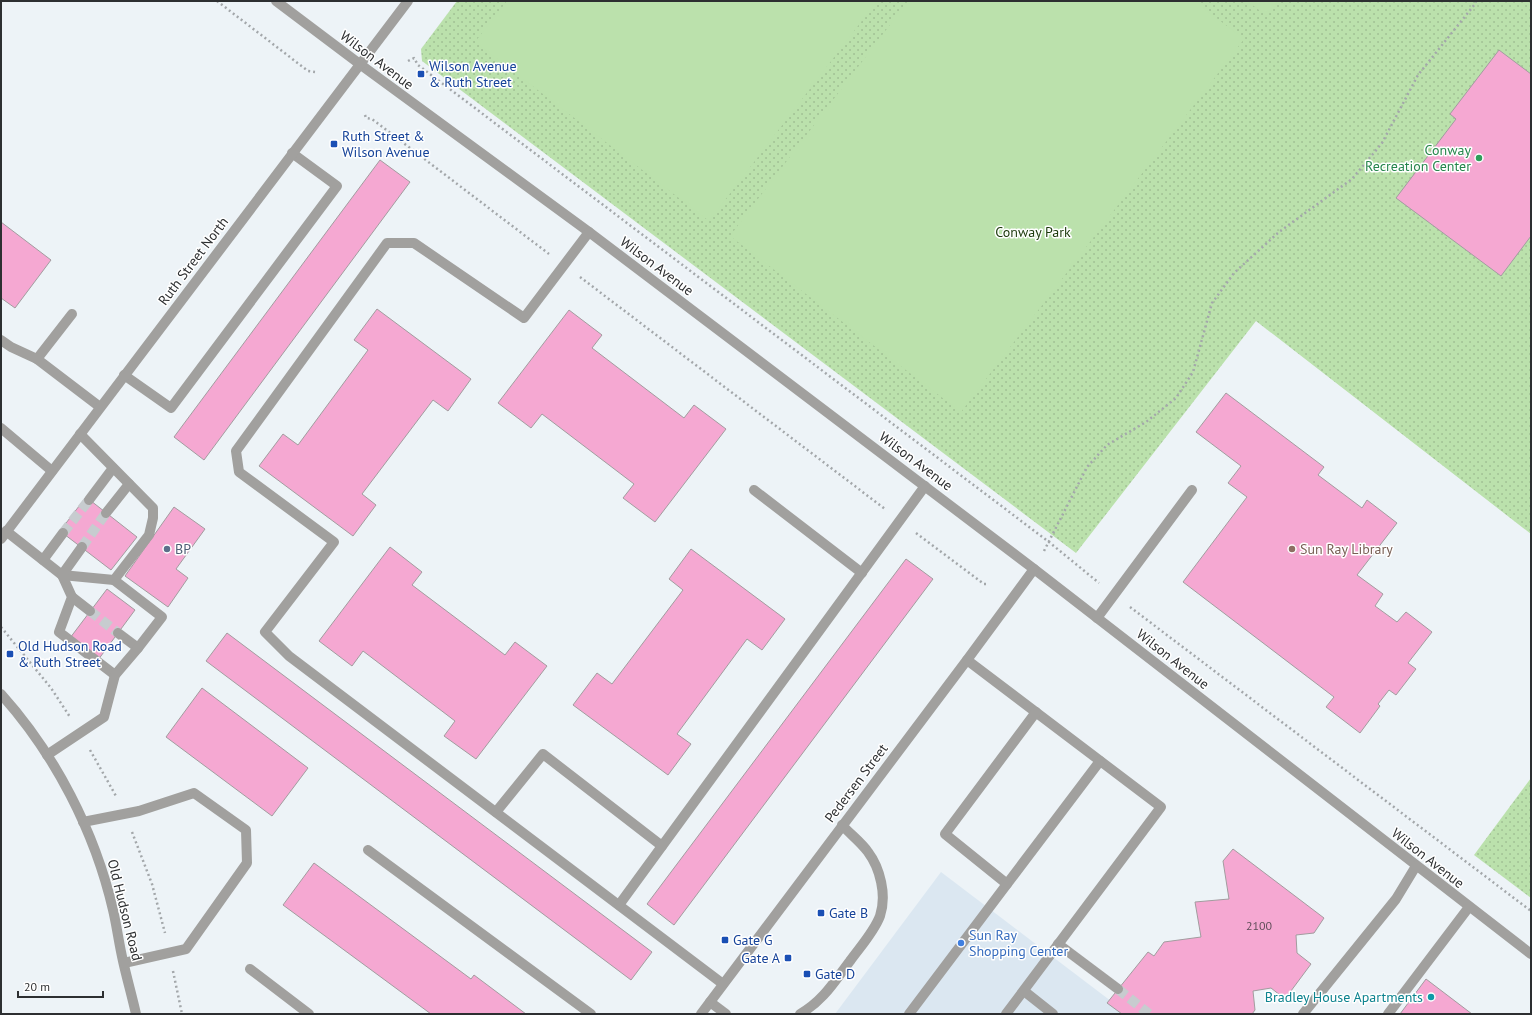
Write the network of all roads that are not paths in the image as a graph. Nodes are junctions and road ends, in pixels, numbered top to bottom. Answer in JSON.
{"nodes":[{"id":1,"x":276,"y":1,"type":"edge"},
{"id":2,"x":408,"y":1,"type":"edge"},
{"id":3,"x":361,"y":65,"type":"junction"},
{"id":4,"x":292,"y":154,"type":"junction"},
{"id":5,"x":589,"y":232,"type":"junction"},
{"id":6,"x":72,"y":314,"type":"dead end"},
{"id":7,"x":1,"y":340,"type":"edge"},
{"id":8,"x":37,"y":359,"type":"junction"},
{"id":9,"x":124,"y":375,"type":"junction"},
{"id":10,"x":100,"y":407,"type":"junction"},
{"id":11,"x":1,"y":428,"type":"edge"},
{"id":12,"x":80,"y":434,"type":"junction"},
{"id":13,"x":113,"y":468,"type":"junction"},
{"id":14,"x":52,"y":471,"type":"junction"},
{"id":15,"x":129,"y":484,"type":"junction"},
{"id":16,"x":925,"y":486,"type":"junction"},
{"id":17,"x":754,"y":490,"type":"dead end"},
{"id":18,"x":1192,"y":490,"type":"dead end"},
{"id":19,"x":89,"y":500,"type":"tunnel mouth"},
{"id":20,"x":106,"y":514,"type":"tunnel mouth"},
{"id":21,"x":63,"y":533,"type":"tunnel mouth"},
{"id":22,"x":4,"y":535,"type":"edge"},
{"id":23,"x":82,"y":547,"type":"tunnel mouth"},
{"id":24,"x":43,"y":560,"type":"junction"},
{"id":25,"x":1034,"y":569,"type":"junction"},
{"id":26,"x":862,"y":573,"type":"junction"},
{"id":27,"x":62,"y":575,"type":"junction"},
{"id":28,"x":114,"y":580,"type":"junction"},
{"id":29,"x":72,"y":597,"type":"junction"},
{"id":30,"x":90,"y":611,"type":"tunnel mouth"},
{"id":31,"x":1097,"y":618,"type":"junction"},
{"id":32,"x":118,"y":633,"type":"tunnel mouth"},
{"id":33,"x":138,"y":648,"type":"junction"},
{"id":34,"x":967,"y":660,"type":"junction"},
{"id":35,"x":115,"y":675,"type":"junction"},
{"id":36,"x":1,"y":694,"type":"edge"},
{"id":37,"x":1036,"y":712,"type":"junction"},
{"id":38,"x":47,"y":755,"type":"junction"},
{"id":39,"x":1100,"y":761,"type":"junction"},
{"id":40,"x":496,"y":812,"type":"junction"},
{"id":41,"x":83,"y":822,"type":"junction"},
{"id":42,"x":842,"y":825,"type":"junction"},
{"id":43,"x":662,"y":846,"type":"junction"},
{"id":44,"x":368,"y":850,"type":"dead end"},
{"id":45,"x":1416,"y":866,"type":"junction"},
{"id":46,"x":1007,"y":884,"type":"junction"},
{"id":47,"x":619,"y":905,"type":"junction"},
{"id":48,"x":1469,"y":907,"type":"junction"},
{"id":49,"x":1058,"y":944,"type":"junction"},
{"id":50,"x":1531,"y":954,"type":"edge"},
{"id":51,"x":124,"y":963,"type":"junction"},
{"id":52,"x":250,"y":969,"type":"dead end"},
{"id":53,"x":723,"y":984,"type":"junction"},
{"id":54,"x":1118,"y":990,"type":"tunnel mouth"},
{"id":55,"x":1024,"y":991,"type":"junction"},
{"id":56,"x":710,"y":1002,"type":"junction"},
{"id":57,"x":136,"y":1014,"type":"edge"},
{"id":58,"x":308,"y":1014,"type":"edge"},
{"id":59,"x":591,"y":1014,"type":"edge"},
{"id":60,"x":702,"y":1014,"type":"edge"},
{"id":61,"x":726,"y":1014,"type":"edge"},
{"id":62,"x":800,"y":1014,"type":"edge"},
{"id":63,"x":909,"y":1014,"type":"edge"},
{"id":64,"x":1006,"y":1014,"type":"edge"},
{"id":65,"x":1054,"y":1014,"type":"edge"},
{"id":66,"x":1302,"y":1014,"type":"edge"},
{"id":67,"x":1388,"y":1014,"type":"edge"}],
"edges":[{"from":1,"to":3,"type":"street","name":"Wilson Avenue"},
{"from":2,"to":3,"type":"street","name":"Ruth Street North"},
{"from":3,"to":4,"type":"street","name":"Ruth Street North"},
{"from":3,"to":5,"type":"street","name":"Wilson Avenue"},
{"from":4,"to":9,"type":"street","name":"Ruth Street North"},
{"from":4,"to":9,"type":"street"},
{"from":5,"to":16,"type":"street","name":"Wilson Avenue"},
{"from":5,"to":40,"type":"street"},
{"from":6,"to":8,"type":"street"},
{"from":7,"to":8,"type":"street"},
{"from":8,"to":10,"type":"street"},
{"from":9,"to":10,"type":"street","name":"Ruth Street North"},
{"from":10,"to":12,"type":"street","name":"Ruth Street North"},
{"from":11,"to":14,"type":"street"},
{"from":12,"to":13,"type":"street"},
{"from":12,"to":14,"type":"street","name":"Ruth Street North"},
{"from":13,"to":15,"type":"street"},
{"from":13,"to":19,"type":"street"},
{"from":14,"to":22,"type":"street","name":"Ruth Street North"},
{"from":15,"to":20,"type":"street"},
{"from":15,"to":28,"type":"street"},
{"from":16,"to":25,"type":"street","name":"Wilson Avenue"},
{"from":16,"to":26,"type":"street"},
{"from":17,"to":26,"type":"street"},
{"from":18,"to":31,"type":"street"},
{"from":21,"to":24,"type":"street"},
{"from":22,"to":24,"type":"street"},
{"from":23,"to":27,"type":"street"},
{"from":24,"to":27,"type":"street"},
{"from":25,"to":31,"type":"street","name":"Wilson Avenue"},
{"from":25,"to":34,"type":"street","name":"Pedersen Street"},
{"from":26,"to":43,"type":"street"},
{"from":27,"to":28,"type":"street"},
{"from":27,"to":29,"type":"street"},
{"from":28,"to":33,"type":"street"},
{"from":29,"to":30,"type":"street"},
{"from":29,"to":35,"type":"street"},
{"from":31,"to":45,"type":"street","name":"Wilson Avenue"},
{"from":32,"to":33,"type":"street"},
{"from":33,"to":35,"type":"street"},
{"from":34,"to":37,"type":"street"},
{"from":34,"to":42,"type":"street","name":"Pedersen Street"},
{"from":35,"to":38,"type":"street"},
{"from":36,"to":38,"type":"street","name":"Old Hudson Road"},
{"from":37,"to":39,"type":"street"},
{"from":37,"to":46,"type":"street"},
{"from":38,"to":41,"type":"street","name":"Old Hudson Road"},
{"from":39,"to":46,"type":"street"},
{"from":39,"to":49,"type":"street"},
{"from":40,"to":43,"type":"street"},
{"from":40,"to":47,"type":"street"},
{"from":41,"to":51,"type":"street","name":"Old Hudson Road"},
{"from":41,"to":51,"type":"street"},
{"from":42,"to":53,"type":"street","name":"Pedersen Street"},
{"from":42,"to":62,"type":"street"},
{"from":43,"to":47,"type":"street"},
{"from":44,"to":59,"type":"street"},
{"from":45,"to":48,"type":"street","name":"Wilson Avenue"},
{"from":45,"to":66,"type":"street"},
{"from":46,"to":63,"type":"street"},
{"from":47,"to":53,"type":"street"},
{"from":48,"to":50,"type":"street","name":"Wilson Avenue"},
{"from":48,"to":67,"type":"street"},
{"from":49,"to":54,"type":"street"},
{"from":49,"to":55,"type":"street"},
{"from":51,"to":57,"type":"street","name":"Old Hudson Road"},
{"from":52,"to":58,"type":"street"},
{"from":53,"to":56,"type":"street","name":"Pedersen Street"},
{"from":55,"to":64,"type":"street"},
{"from":55,"to":65,"type":"street"},
{"from":56,"to":60,"type":"street","name":"Pedersen Street"},
{"from":56,"to":61,"type":"street"}]}
